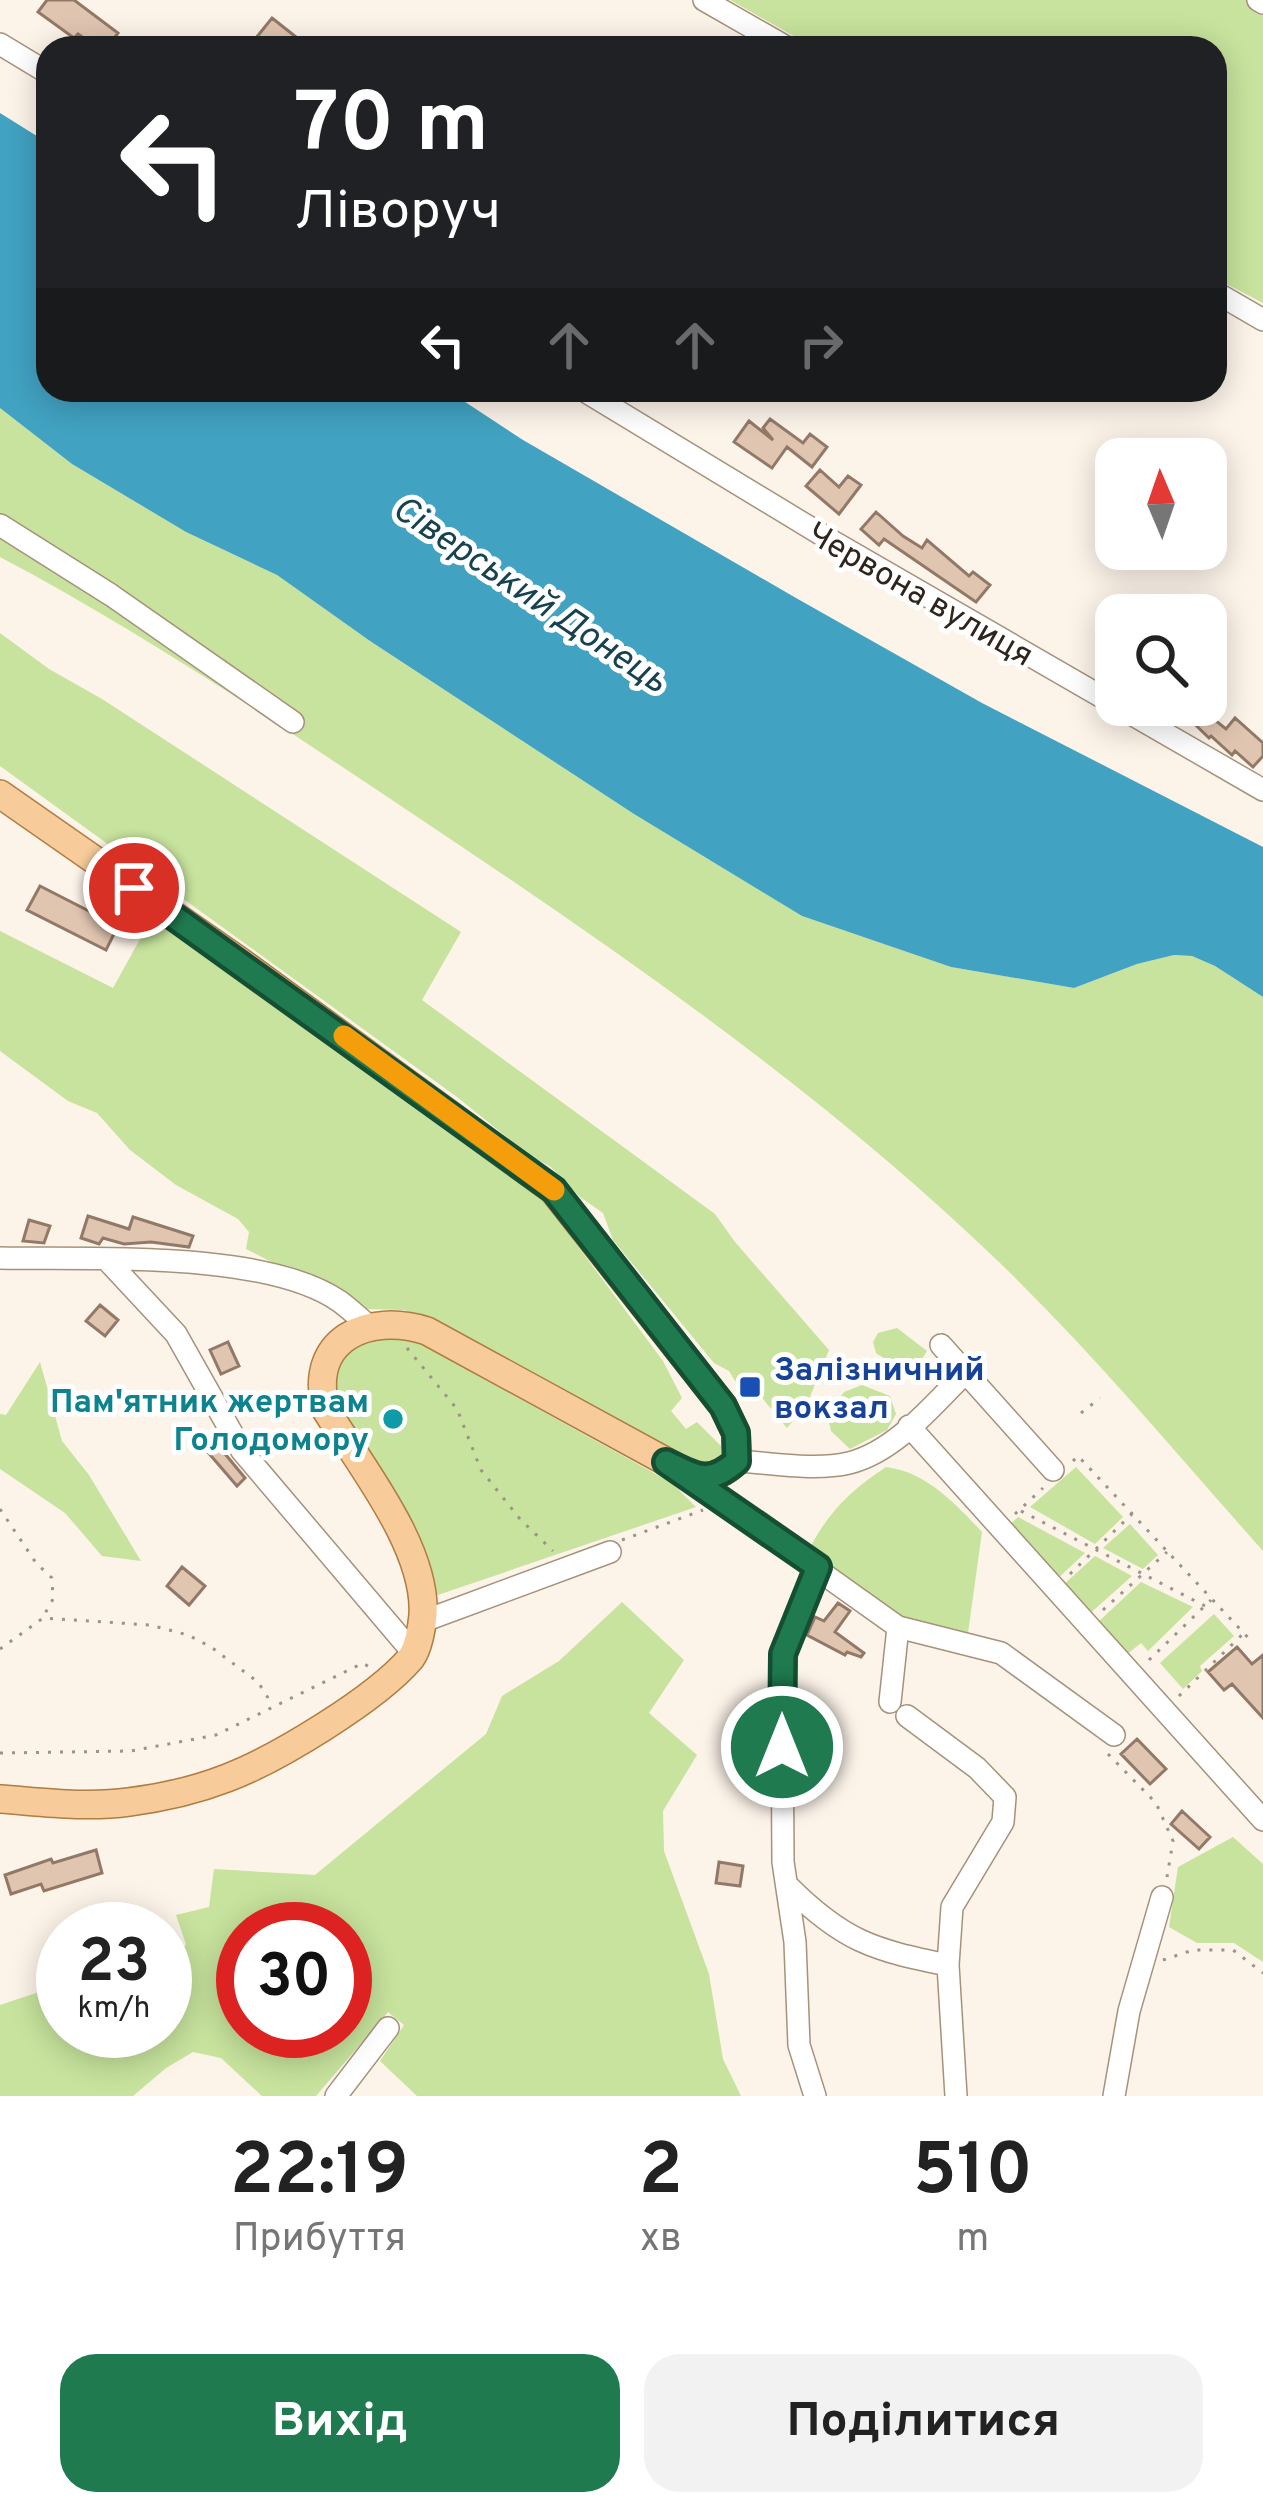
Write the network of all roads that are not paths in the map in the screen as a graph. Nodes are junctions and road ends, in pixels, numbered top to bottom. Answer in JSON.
{"nodes":[{"id":1,"x":704,"y":0,"type":"edge"},
{"id":2,"x":767,"y":36,"type":"edge"},
{"id":3,"x":0,"y":44,"type":"edge"},
{"id":4,"x":36,"y":66,"type":"edge"},
{"id":5,"x":1227,"y":299,"type":"edge"},
{"id":6,"x":1263,"y":320,"type":"edge"},
{"id":7,"x":603,"y":402,"type":"edge"},
{"id":8,"x":0,"y":525,"type":"edge"},
{"id":9,"x":293,"y":722,"type":"dead end"},
{"id":10,"x":1263,"y":790,"type":"edge"},
{"id":11,"x":0,"y":794,"type":"edge"},
{"id":12,"x":0,"y":1258,"type":"edge"},
{"id":13,"x":107,"y":1260,"type":"junction"},
{"id":14,"x":368,"y":1325,"type":"junction"},
{"id":15,"x":941,"y":1345,"type":"dead end"},
{"id":16,"x":966,"y":1372,"type":"junction"},
{"id":17,"x":909,"y":1426,"type":"junction"},
{"id":18,"x":737,"y":1461,"type":"junction"},
{"id":19,"x":666,"y":1462,"type":"junction"},
{"id":20,"x":1055,"y":1474,"type":"road end"},
{"id":21,"x":617,"y":1545,"type":"road end"},
{"id":22,"x":818,"y":1567,"type":"junction"},
{"id":23,"x":421,"y":1622,"type":"junction"},
{"id":24,"x":898,"y":1627,"type":"junction"},
{"id":25,"x":415,"y":1655,"type":"junction"},
{"id":26,"x":1114,"y":1735,"type":"road end"},
{"id":27,"x":0,"y":1799,"type":"edge"},
{"id":28,"x":1263,"y":1820,"type":"edge"},
{"id":29,"x":788,"y":1886,"type":"junction"},
{"id":30,"x":1162,"y":1898,"type":"road end"},
{"id":31,"x":948,"y":1965,"type":"junction"},
{"id":32,"x":388,"y":2028,"type":"dead end"},
{"id":33,"x":336,"y":2096,"type":"edge"},
{"id":34,"x":815,"y":2096,"type":"edge"},
{"id":35,"x":956,"y":2096,"type":"edge"},
{"id":36,"x":1114,"y":2096,"type":"edge"}],
"edges":[{"from":1,"to":2,"type":"street"},
{"from":3,"to":4,"type":"street"},
{"from":5,"to":6,"type":"street"},
{"from":7,"to":10,"type":"street","name":"Червона вулиця"},
{"from":8,"to":9,"type":"street"},
{"from":11,"to":18,"type":"main road"},
{"from":12,"to":13,"type":"street"},
{"from":13,"to":14,"type":"street"},
{"from":13,"to":25,"type":"street"},
{"from":14,"to":19,"type":"main road"},
{"from":14,"to":23,"type":"main road"},
{"from":15,"to":16,"type":"street"},
{"from":16,"to":17,"type":"street"},
{"from":16,"to":20,"type":"street"},
{"from":17,"to":18,"type":"street"},
{"from":17,"to":28,"type":"street"},
{"from":18,"to":19,"type":"main road"},
{"from":19,"to":22,"type":"street"},
{"from":21,"to":23,"type":"street"},
{"from":22,"to":24,"type":"street"},
{"from":22,"to":29,"type":"street"},
{"from":23,"to":25,"type":"main road"},
{"from":24,"to":26,"type":"street"},
{"from":24,"to":31,"type":"street"},
{"from":25,"to":27,"type":"main road"},
{"from":29,"to":31,"type":"street"},
{"from":29,"to":34,"type":"street"},
{"from":30,"to":36,"type":"street"},
{"from":31,"to":35,"type":"street"},
{"from":32,"to":33,"type":"street"}]}
